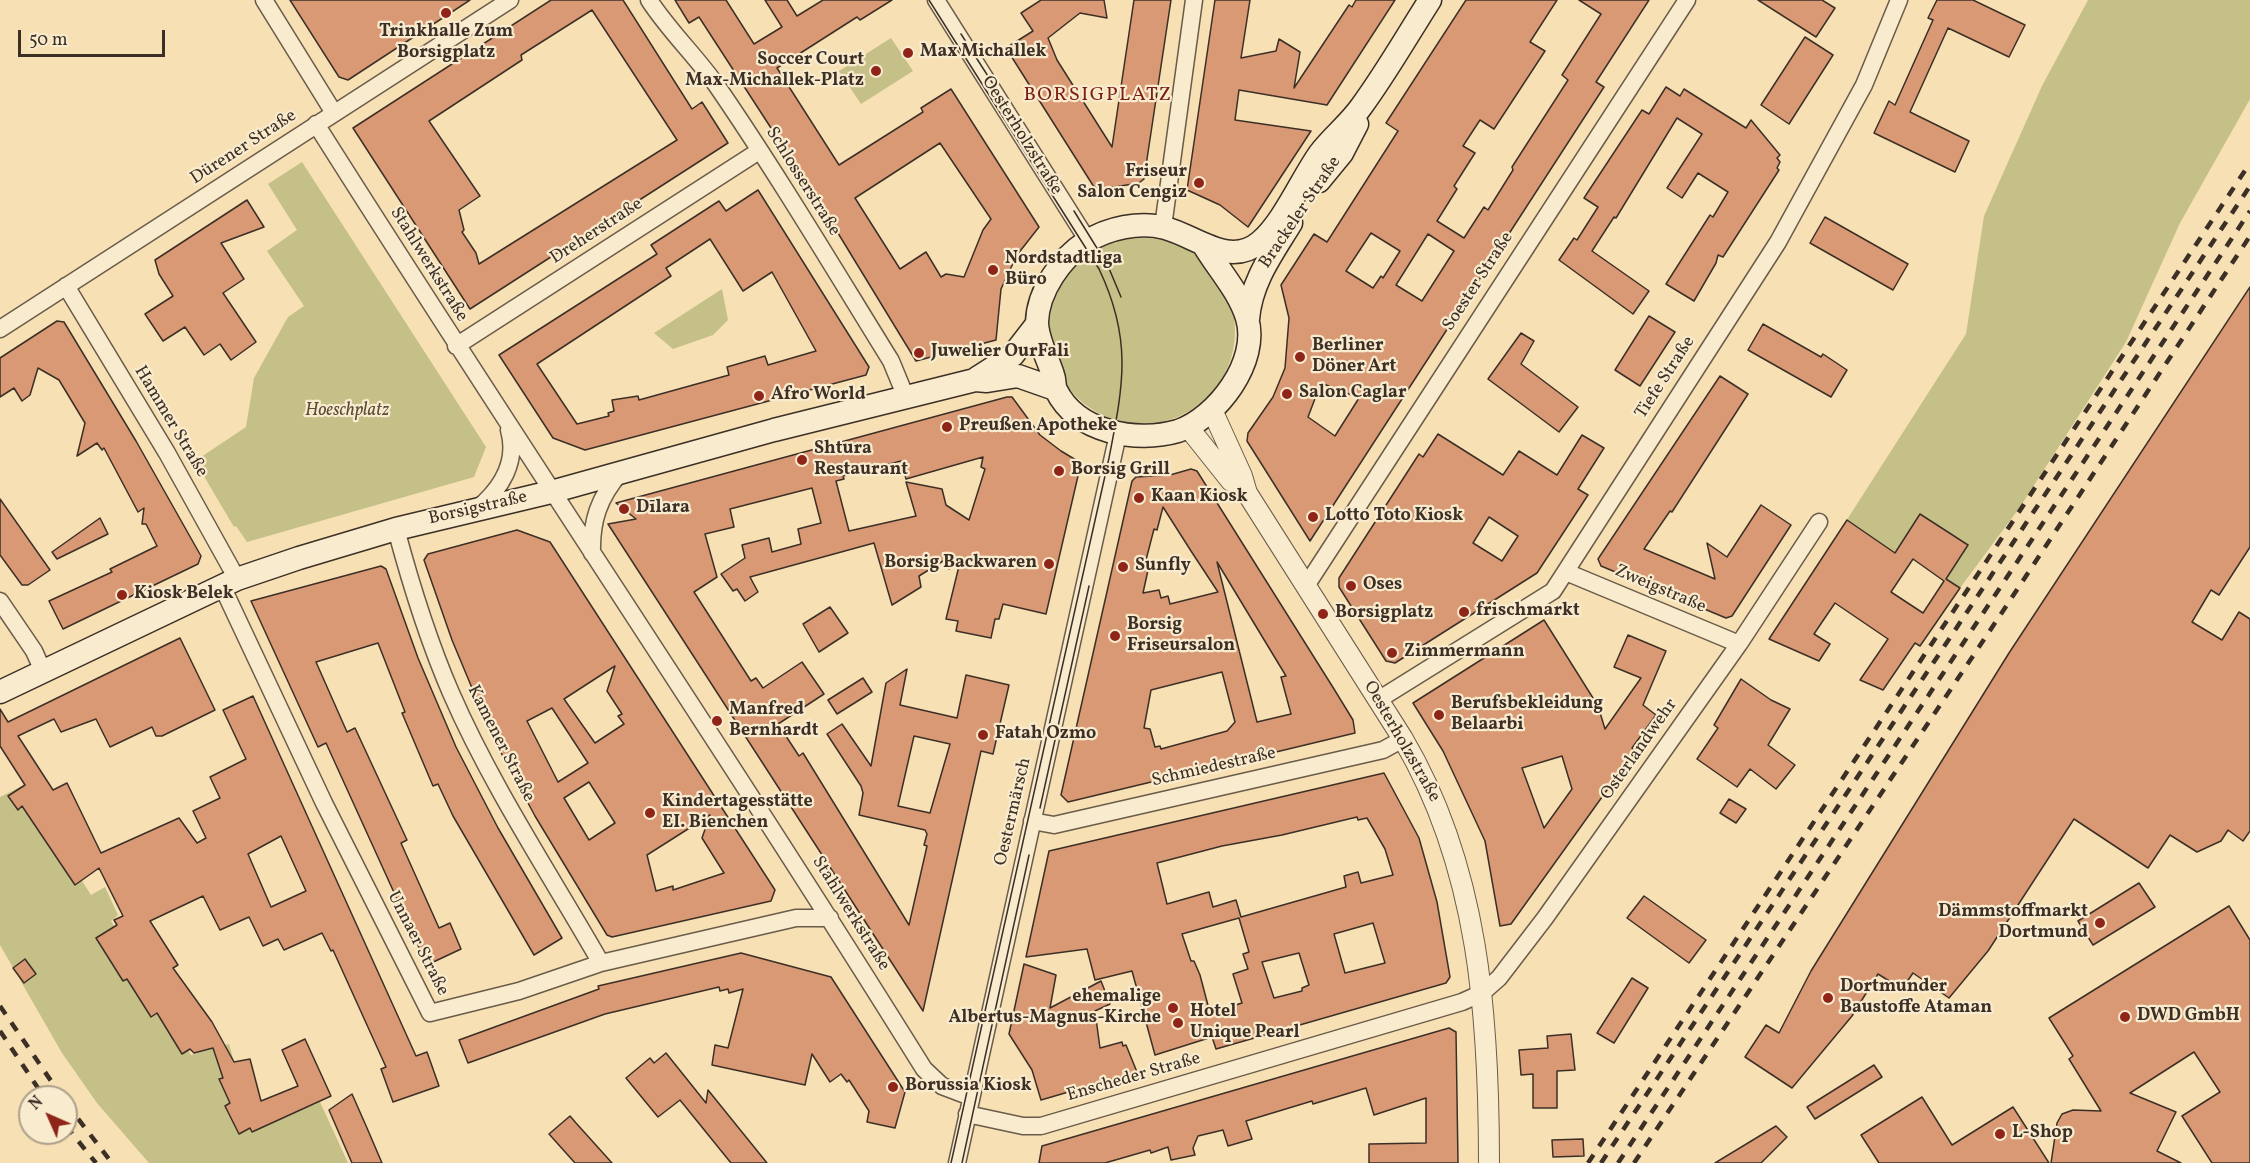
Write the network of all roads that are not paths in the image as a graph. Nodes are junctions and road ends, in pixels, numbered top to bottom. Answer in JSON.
{"nodes":[{"id":1,"x":264,"y":0,"type":"edge"},
{"id":2,"x":510,"y":0,"type":"edge"},
{"id":3,"x":648,"y":0,"type":"edge"},
{"id":4,"x":936,"y":0,"type":"edge"},
{"id":5,"x":1194,"y":0,"type":"edge"},
{"id":6,"x":1430,"y":0,"type":"edge"},
{"id":7,"x":1687,"y":0,"type":"edge"},
{"id":8,"x":1899,"y":0,"type":"edge"},
{"id":9,"x":1360,"y":108,"type":"junction"},
{"id":10,"x":334,"y":113,"type":"junction"},
{"id":11,"x":316,"y":124,"type":"junction"},
{"id":12,"x":759,"y":151,"type":"junction"},
{"id":13,"x":1162,"y":227,"type":"junction"},
{"id":14,"x":1088,"y":240,"type":"junction"},
{"id":15,"x":1203,"y":244,"type":"junction"},
{"id":16,"x":66,"y":286,"type":"junction"},
{"id":17,"x":1248,"y":319,"type":"junction"},
{"id":18,"x":1037,"y":324,"type":"junction"},
{"id":19,"x":0,"y":329,"type":"edge"},
{"id":20,"x":456,"y":346,"type":"junction"},
{"id":21,"x":975,"y":380,"type":"junction"},
{"id":22,"x":1055,"y":389,"type":"junction"},
{"id":23,"x":905,"y":395,"type":"junction"},
{"id":24,"x":1212,"y":410,"type":"junction"},
{"id":25,"x":508,"y":426,"type":"junction"},
{"id":26,"x":1188,"y":427,"type":"junction"},
{"id":27,"x":1118,"y":434,"type":"junction"},
{"id":28,"x":621,"y":472,"type":"junction"},
{"id":29,"x":551,"y":492,"type":"junction"},
{"id":30,"x":1247,"y":493,"type":"junction"},
{"id":31,"x":477,"y":510,"type":"junction"},
{"id":32,"x":1819,"y":522,"type":"dead end"},
{"id":33,"x":396,"y":529,"type":"junction"},
{"id":34,"x":592,"y":554,"type":"junction"},
{"id":35,"x":1566,"y":572,"type":"junction"},
{"id":36,"x":230,"y":583,"type":"junction"},
{"id":37,"x":1306,"y":586,"type":"junction"},
{"id":38,"x":0,"y":601,"type":"edge"},
{"id":39,"x":1739,"y":644,"type":"junction"},
{"id":40,"x":43,"y":671,"type":"junction"},
{"id":41,"x":0,"y":692,"type":"edge"},
{"id":42,"x":1378,"y":700,"type":"junction"},
{"id":43,"x":1403,"y":739,"type":"junction"},
{"id":44,"x":1032,"y":820,"type":"junction"},
{"id":45,"x":830,"y":918,"type":"junction"},
{"id":46,"x":601,"y":963,"type":"junction"},
{"id":47,"x":1482,"y":993,"type":"junction"},
{"id":48,"x":971,"y":1096,"type":"junction"},
{"id":49,"x":967,"y":1114,"type":"junction"},
{"id":50,"x":957,"y":1163,"type":"edge"},
{"id":51,"x":1489,"y":1163,"type":"edge"}],
"edges":[{"from":1,"to":10,"type":"street"},
{"from":2,"to":10,"type":"street","name":"Dürener Straße"},
{"from":3,"to":12,"type":"street","name":"Schlosserstraße"},
{"from":4,"to":14,"type":"street","name":"Oesterholzstraße"},
{"from":5,"to":13,"type":"street"},
{"from":6,"to":9,"type":"main road","name":"Brackeler Straße"},
{"from":7,"to":37,"type":"street","name":"Soester Straße"},
{"from":8,"to":35,"type":"street","name":"Tiefe Straße"},
{"from":9,"to":15,"type":"main road","name":"Brackeler Straße"},
{"from":9,"to":17,"type":"main road","name":"Brackeler Straße"},
{"from":10,"to":11,"type":"street","name":"Dürener Straße"},
{"from":11,"to":16,"type":"street","name":"Dürener Straße"},
{"from":11,"to":20,"type":"street","name":"Stahlwerkstraße"},
{"from":12,"to":20,"type":"street","name":"Dreherstraße"},
{"from":12,"to":23,"type":"street","name":"Schlosserstraße"},
{"from":13,"to":14,"type":"main road"},
{"from":13,"to":15,"type":"main road"},
{"from":14,"to":18,"type":"main road"},
{"from":15,"to":17,"type":"main road"},
{"from":16,"to":19,"type":"street","name":"Dürener Straße"},
{"from":16,"to":36,"type":"street","name":"Hammer Straße"},
{"from":17,"to":24,"type":"main road"},
{"from":18,"to":21,"type":"main road","name":"Borsigstraße"},
{"from":18,"to":22,"type":"main road"},
{"from":20,"to":25,"type":"street","name":"Stahlwerkstraße"},
{"from":21,"to":22,"type":"main road","name":"Borsigstraße"},
{"from":21,"to":23,"type":"main road","name":"Borsigstraße"},
{"from":22,"to":27,"type":"main road"},
{"from":23,"to":28,"type":"main road","name":"Borsigstraße"},
{"from":24,"to":26,"type":"main road"},
{"from":24,"to":30,"type":"street","name":"Oesterholzstraße"},
{"from":25,"to":29,"type":"street","name":"Stahlwerkstraße"},
{"from":25,"to":31,"type":"street"},
{"from":26,"to":27,"type":"main road"},
{"from":26,"to":30,"type":"street","name":"Oesterholzstraße"},
{"from":27,"to":44,"type":"street","name":"Oestermärsch"},
{"from":28,"to":29,"type":"main road","name":"Borsigstraße"},
{"from":28,"to":34,"type":"street"},
{"from":29,"to":31,"type":"main road","name":"Borsigstraße"},
{"from":29,"to":34,"type":"street","name":"Stahlwerkstraße"},
{"from":30,"to":37,"type":"street","name":"Oesterholzstraße"},
{"from":31,"to":33,"type":"main road","name":"Borsigstraße"},
{"from":32,"to":39,"type":"street","name":"Osterlandwehr"},
{"from":33,"to":36,"type":"main road","name":"Borsigstraße"},
{"from":33,"to":46,"type":"street","name":"Kamener Straße"},
{"from":34,"to":45,"type":"street","name":"Stahlwerkstraße"},
{"from":35,"to":39,"type":"street","name":"Zweigstraße"},
{"from":35,"to":42,"type":"street","name":"Tiefe Straße"},
{"from":36,"to":40,"type":"main road","name":"Borsigstraße"},
{"from":36,"to":46,"type":"street","name":"Unnaer Straße"},
{"from":37,"to":42,"type":"street","name":"Oesterholzstraße"},
{"from":38,"to":40,"type":"street"},
{"from":39,"to":47,"type":"street","name":"Osterlandwehr"},
{"from":40,"to":41,"type":"main road","name":"Borsigstraße"},
{"from":42,"to":43,"type":"street","name":"Oesterholzstraße"},
{"from":43,"to":44,"type":"street","name":"Schmiedestraße"},
{"from":43,"to":47,"type":"street","name":"Oesterholzstraße"},
{"from":44,"to":48,"type":"street","name":"Oestermärsch"},
{"from":45,"to":46,"type":"street","name":"Unnaer Straße"},
{"from":45,"to":48,"type":"street","name":"Stahlwerkstraße"},
{"from":47,"to":49,"type":"street","name":"Enscheder Straße"},
{"from":47,"to":51,"type":"street","name":"Oesterholzstraße"},
{"from":48,"to":49,"type":"street","name":"Oestermärsch"},
{"from":49,"to":50,"type":"street","name":"Oestermärsch"}]}
